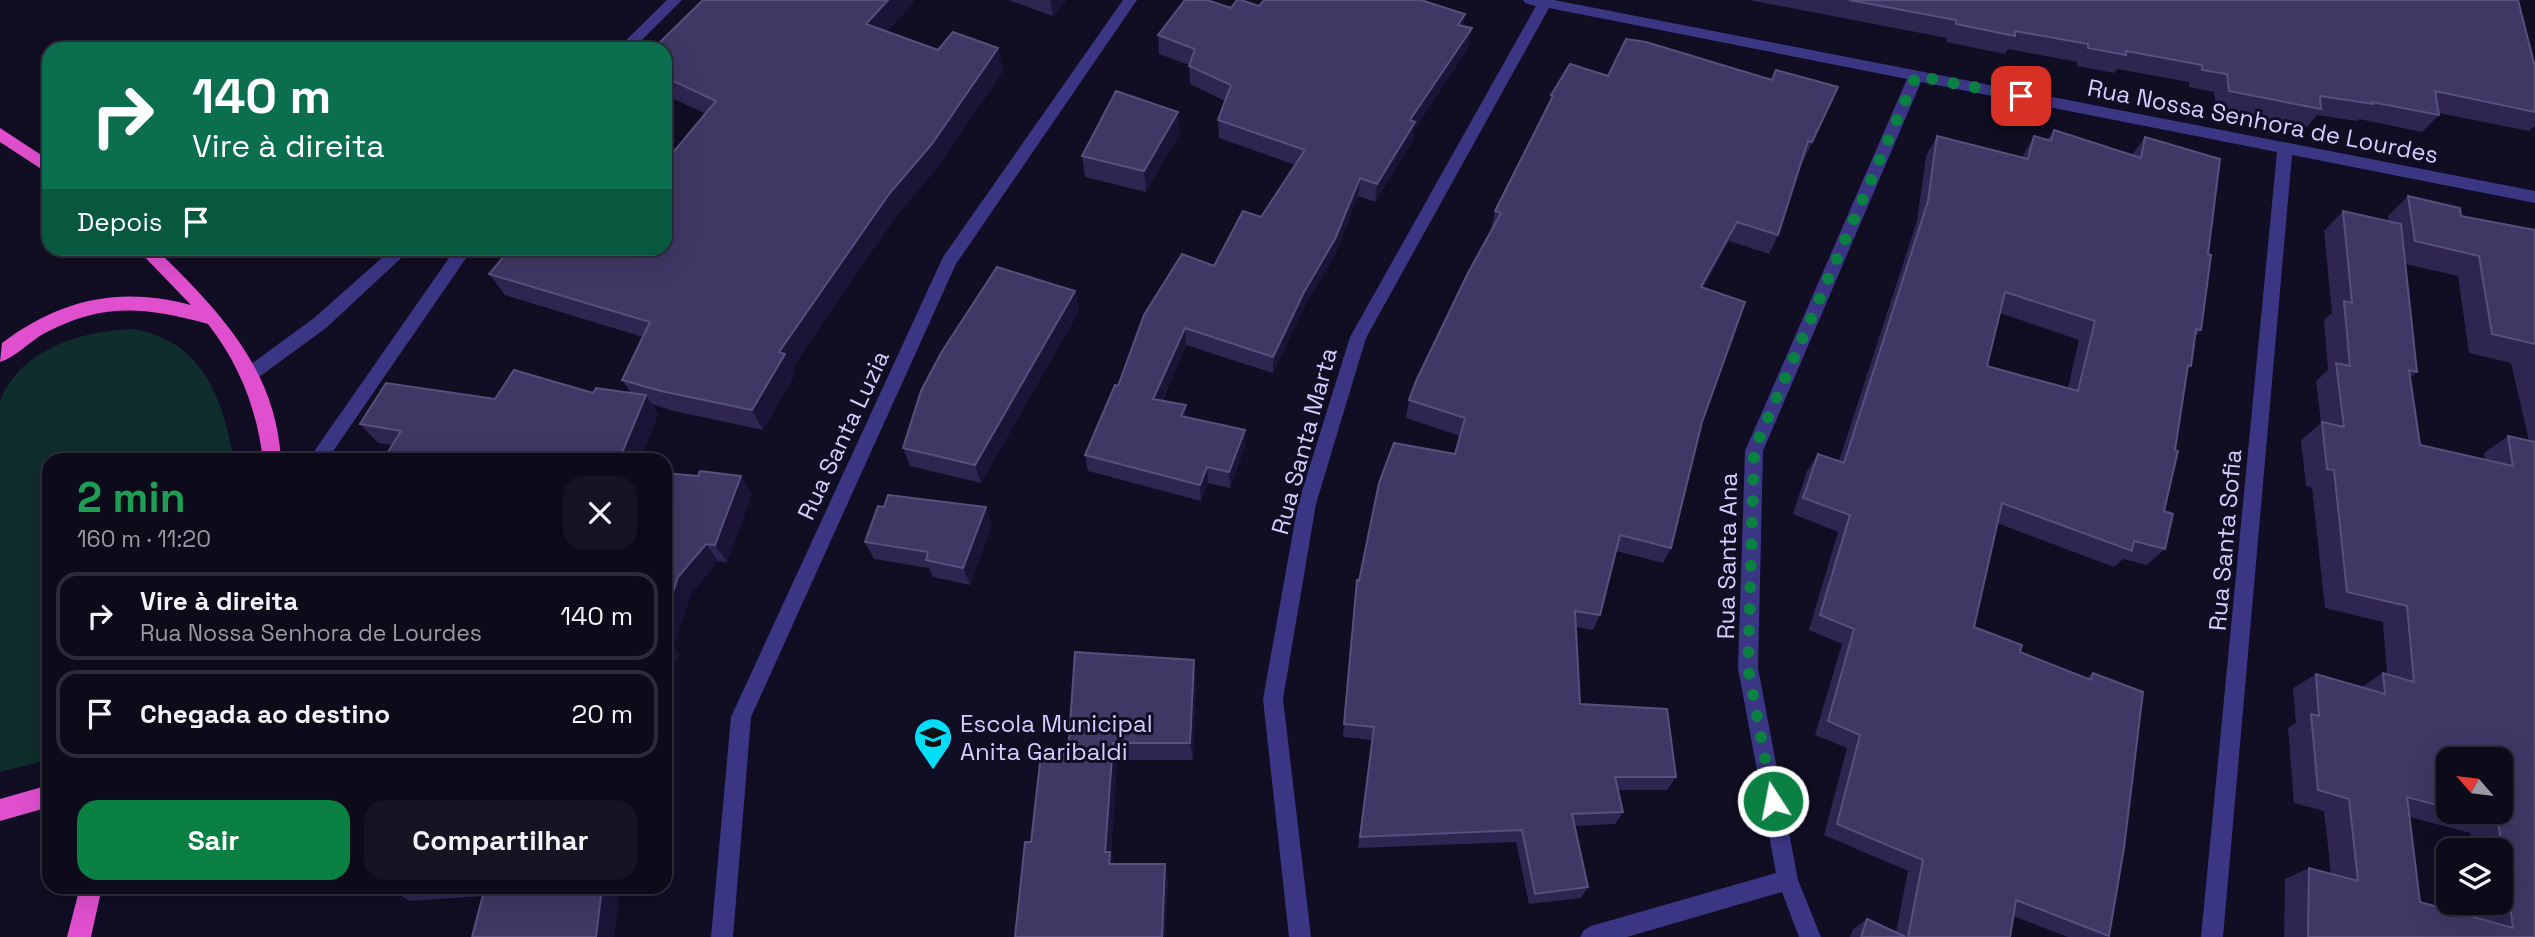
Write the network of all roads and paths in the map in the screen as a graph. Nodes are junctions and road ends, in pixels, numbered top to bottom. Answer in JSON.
{"nodes":[{"id":1,"x":675,"y":0,"type":"edge"},
{"id":2,"x":1130,"y":0,"type":"edge"},
{"id":3,"x":1537,"y":1,"type":"edge"},
{"id":4,"x":631,"y":42,"type":"edge"},
{"id":5,"x":1916,"y":76,"type":"junction"},
{"id":6,"x":0,"y":134,"type":"edge"},
{"id":7,"x":2285,"y":148,"type":"junction"},
{"id":8,"x":42,"y":163,"type":"edge"},
{"id":9,"x":2535,"y":197,"type":"edge"},
{"id":10,"x":152,"y":256,"type":"edge"},
{"id":11,"x":395,"y":256,"type":"edge"},
{"id":12,"x":459,"y":256,"type":"edge"},
{"id":13,"x":215,"y":320,"type":"junction"},
{"id":14,"x":0,"y":355,"type":"edge"},
{"id":15,"x":250,"y":375,"type":"junction"},
{"id":16,"x":271,"y":453,"type":"edge"},
{"id":17,"x":322,"y":453,"type":"edge"},
{"id":18,"x":42,"y":798,"type":"edge"},
{"id":19,"x":0,"y":810,"type":"edge"},
{"id":20,"x":1788,"y":880,"type":"junction"},
{"id":21,"x":88,"y":894,"type":"edge"},
{"id":22,"x":79,"y":937,"type":"edge"},
{"id":23,"x":722,"y":937,"type":"edge"},
{"id":24,"x":1300,"y":937,"type":"edge"},
{"id":25,"x":1591,"y":937,"type":"edge"},
{"id":26,"x":1810,"y":937,"type":"edge"},
{"id":27,"x":2213,"y":937,"type":"edge"}],
"edges":[{"from":1,"to":4,"type":"street"},
{"from":2,"to":23,"type":"street","name":"Rua Santa Luzia"},
{"from":3,"to":5,"type":"street","name":"Rua Nossa Senhora de Lourdes"},
{"from":3,"to":24,"type":"street","name":"Rua Santa Marta"},
{"from":5,"to":7,"type":"street","name":"Rua Nossa Senhora de Lourdes"},
{"from":5,"to":20,"type":"street","name":"Rua Santa Ana"},
{"from":6,"to":8,"type":"highway"},
{"from":7,"to":9,"type":"street","name":"Rua Nossa Senhora de Lourdes"},
{"from":7,"to":27,"type":"street","name":"Rua Santa Sofia"},
{"from":10,"to":13,"type":"highway"},
{"from":11,"to":15,"type":"street"},
{"from":12,"to":17,"type":"street"},
{"from":13,"to":14,"type":"highway"},
{"from":13,"to":15,"type":"highway"},
{"from":15,"to":16,"type":"highway"},
{"from":18,"to":19,"type":"highway"},
{"from":20,"to":25,"type":"street"},
{"from":20,"to":26,"type":"street","name":"Rua Santa Ana"},
{"from":21,"to":22,"type":"highway"}]}
